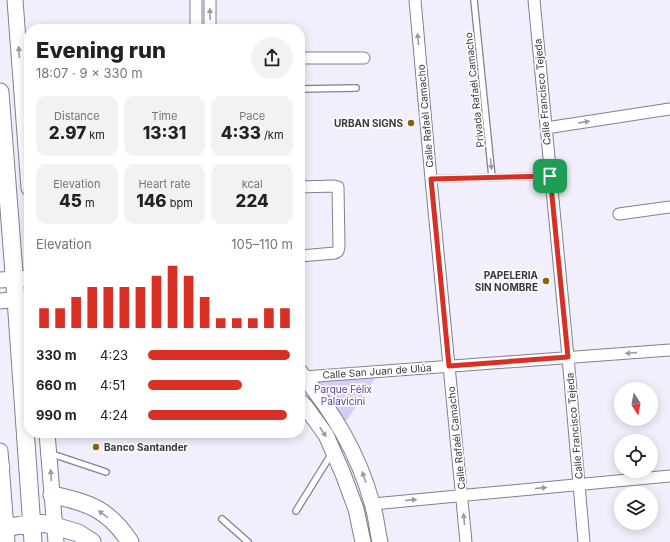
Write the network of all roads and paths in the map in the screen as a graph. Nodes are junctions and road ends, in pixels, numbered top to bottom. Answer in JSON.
{"nodes":[{"id":1,"x":15,"y":0,"type":"edge"},
{"id":2,"x":196,"y":0,"type":"edge"},
{"id":3,"x":210,"y":0,"type":"edge"},
{"id":4,"x":415,"y":0,"type":"edge"},
{"id":5,"x":474,"y":0,"type":"edge"},
{"id":6,"x":534,"y":0,"type":"edge"},
{"id":7,"x":196,"y":24,"type":"edge"},
{"id":8,"x":210,"y":24,"type":"edge"},
{"id":9,"x":305,"y":58,"type":"edge"},
{"id":10,"x":364,"y":58,"type":"dead end"},
{"id":11,"x":24,"y":88,"type":"edge"},
{"id":12,"x":356,"y":88,"type":"dead end"},
{"id":13,"x":305,"y":89,"type":"edge"},
{"id":14,"x":0,"y":92,"type":"edge"},
{"id":15,"x":670,"y":109,"type":"edge"},
{"id":16,"x":546,"y":128,"type":"junction"},
{"id":17,"x":550,"y":176,"type":"junction"},
{"id":18,"x":492,"y":177,"type":"junction"},
{"id":19,"x":431,"y":179,"type":"junction"},
{"id":20,"x":305,"y":187,"type":"edge"},
{"id":21,"x":670,"y":207,"type":"edge"},
{"id":22,"x":619,"y":214,"type":"dead end"},
{"id":23,"x":305,"y":256,"type":"edge"},
{"id":24,"x":15,"y":279,"type":"edge"},
{"id":25,"x":15,"y":299,"type":"edge"},
{"id":26,"x":670,"y":350,"type":"edge"},
{"id":27,"x":568,"y":357,"type":"junction"},
{"id":28,"x":449,"y":366,"type":"junction"},
{"id":29,"x":305,"y":376,"type":"edge"},
{"id":30,"x":305,"y":380,"type":"edge"},
{"id":31,"x":305,"y":406,"type":"edge"},
{"id":32,"x":24,"y":418,"type":"edge"},
{"id":33,"x":26,"y":438,"type":"edge"},
{"id":34,"x":48,"y":438,"type":"edge"},
{"id":35,"x":333,"y":451,"type":"junction"},
{"id":36,"x":49,"y":453,"type":"junction"},
{"id":37,"x":0,"y":459,"type":"edge"},
{"id":38,"x":106,"y":472,"type":"dead end"},
{"id":39,"x":670,"y":476,"type":"edge"},
{"id":40,"x":579,"y":485,"type":"junction"},
{"id":41,"x":52,"y":495,"type":"junction"},
{"id":42,"x":461,"y":496,"type":"junction"},
{"id":43,"x":373,"y":504,"type":"junction"},
{"id":44,"x":296,"y":511,"type":"dead end"},
{"id":45,"x":222,"y":519,"type":"dead end"},
{"id":46,"x":32,"y":523,"type":"junction"},
{"id":47,"x":54,"y":525,"type":"junction"},
{"id":48,"x":3,"y":532,"type":"edge"},
{"id":49,"x":33,"y":542,"type":"edge"},
{"id":50,"x":56,"y":542,"type":"edge"},
{"id":51,"x":92,"y":542,"type":"edge"},
{"id":52,"x":130,"y":542,"type":"edge"},
{"id":53,"x":248,"y":542,"type":"edge"},
{"id":54,"x":363,"y":542,"type":"edge"},
{"id":55,"x":380,"y":542,"type":"edge"},
{"id":56,"x":466,"y":542,"type":"edge"},
{"id":57,"x":584,"y":542,"type":"edge"}],
"edges":[{"from":11,"to":1,"type":"street","one_way":true},
{"from":2,"to":7,"type":"street"},
{"from":8,"to":3,"type":"street","one_way":true},
{"from":19,"to":4,"type":"street","name":"Calle Rafaél Camacho","one_way":true},
{"from":5,"to":18,"type":"lane","name":"Privada Rafaél Camacho","one_way":true},
{"from":6,"to":16,"type":"street","name":"Calle Francisco Tejeda"},
{"from":9,"to":10,"type":"street"},
{"from":12,"to":13,"type":"lane"},
{"from":14,"to":24,"type":"main road"},
{"from":16,"to":15,"type":"street","one_way":true},
{"from":16,"to":17,"type":"street","name":"Calle Francisco Tejeda"},
{"from":17,"to":18,"type":"lane"},
{"from":17,"to":27,"type":"street","name":"Calle Francisco Tejeda"},
{"from":18,"to":19,"type":"lane"},
{"from":19,"to":28,"type":"street","name":"Calle Rafaél Camacho"},
{"from":20,"to":23,"type":"street"},
{"from":21,"to":22,"type":"street"},
{"from":24,"to":25,"type":"main road"},
{"from":25,"to":32,"type":"main road"},
{"from":26,"to":27,"type":"street","name":"Calle San Juan de Ulúa","one_way":true},
{"from":27,"to":28,"type":"street","name":"Calle San Juan de Ulúa"},
{"from":27,"to":40,"type":"street","name":"Calle Francisco Tejeda"},
{"from":28,"to":29,"type":"street","name":"Calle San Juan de Ulúa"},
{"from":28,"to":42,"type":"street","name":"Calle Rafaél Camacho"},
{"from":43,"to":30,"type":"street","one_way":true},
{"from":31,"to":35,"type":"street","one_way":true},
{"from":33,"to":46,"type":"main road"},
{"from":34,"to":36,"type":"street"},
{"from":35,"to":44,"type":"lane"},
{"from":35,"to":54,"type":"street"},
{"from":36,"to":38,"type":"lane"},
{"from":41,"to":36,"type":"street","one_way":true},
{"from":37,"to":48,"type":"street"},
{"from":39,"to":40,"type":"street"},
{"from":42,"to":40,"type":"street","one_way":true},
{"from":40,"to":57,"type":"street","name":"Calle Francisco Tejeda"},
{"from":41,"to":47,"type":"street"},
{"from":52,"to":41,"type":"main road","one_way":true},
{"from":43,"to":42,"type":"street","one_way":true},
{"from":56,"to":42,"type":"street","name":"Calle Rafaél Camacho","one_way":true},
{"from":43,"to":55,"type":"street"},
{"from":45,"to":53,"type":"lane"},
{"from":46,"to":47,"type":"main road"},
{"from":46,"to":48,"type":"main road"},
{"from":46,"to":49,"type":"main road"},
{"from":47,"to":50,"type":"street"},
{"from":47,"to":51,"type":"main road"}]}
